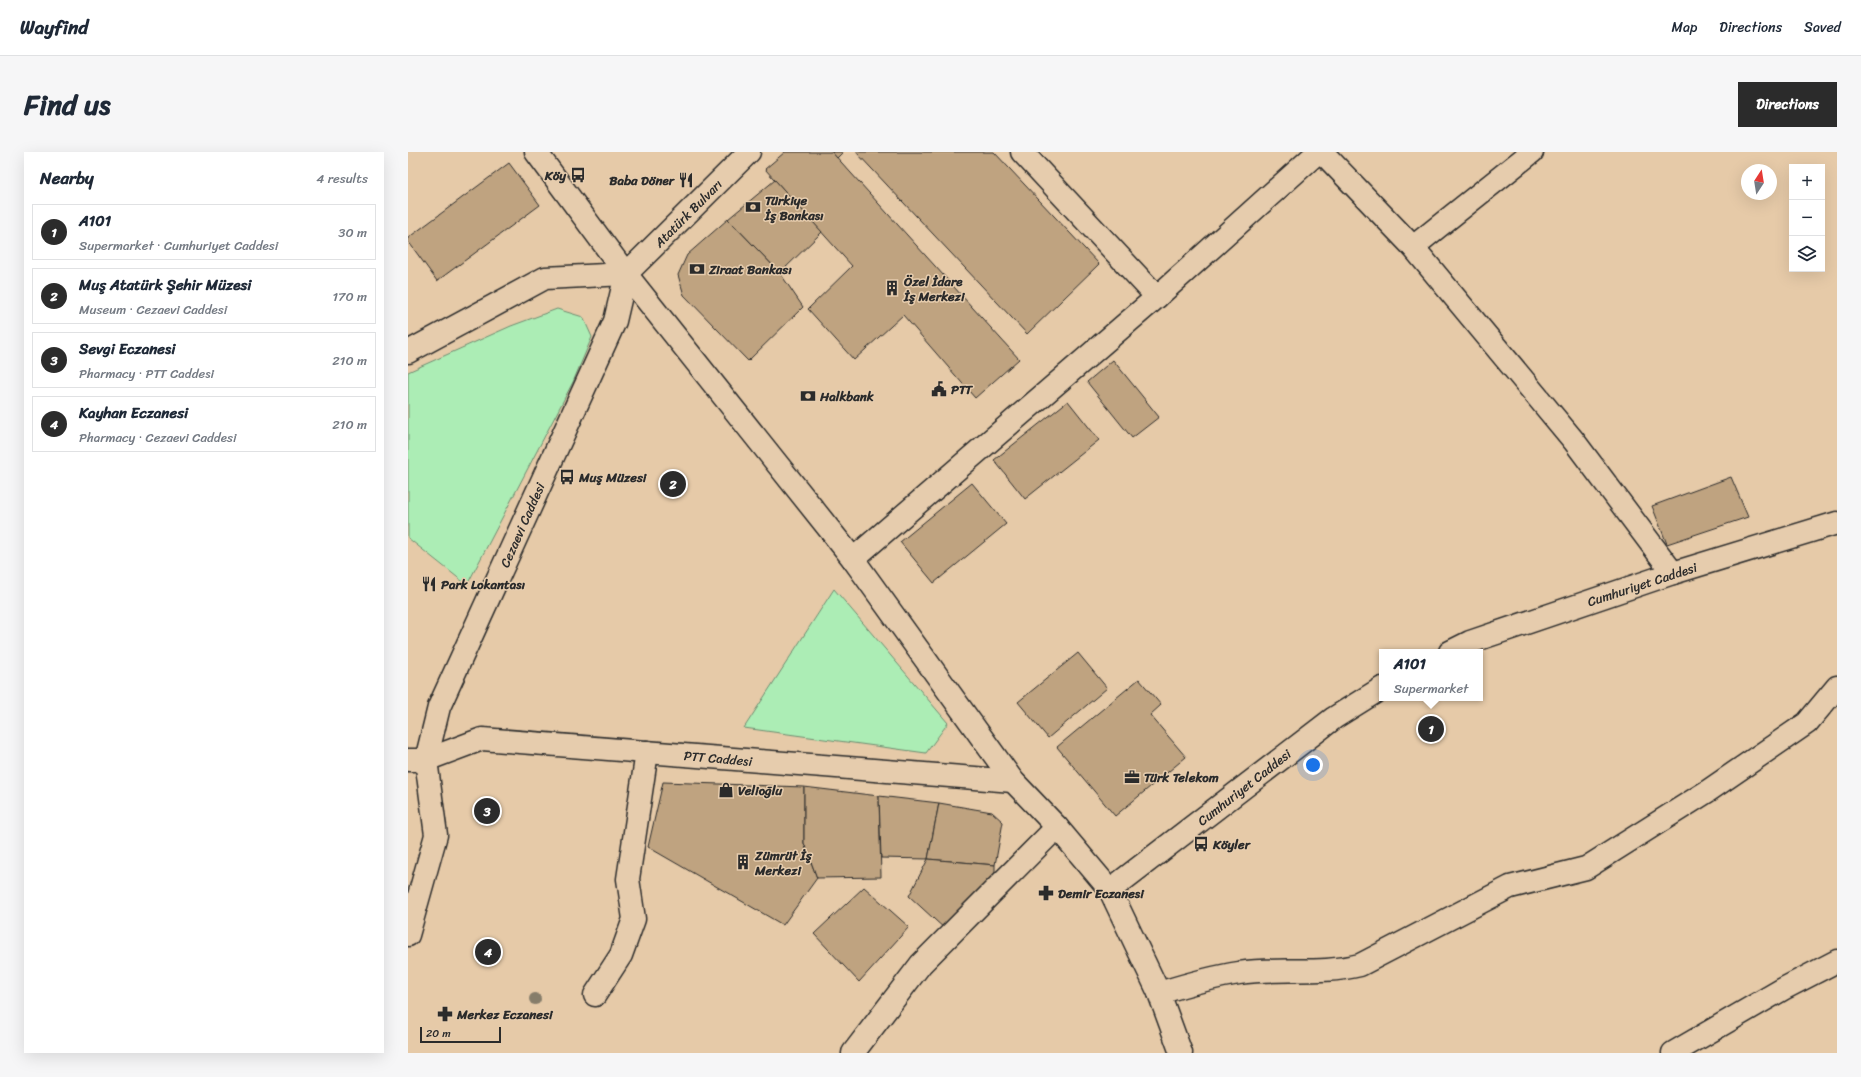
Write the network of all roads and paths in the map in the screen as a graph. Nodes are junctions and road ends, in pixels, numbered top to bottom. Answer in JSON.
{"nodes":[{"id":1,"x":536,"y":152,"type":"edge"},
{"id":2,"x":749,"y":152,"type":"edge"},
{"id":3,"x":1022,"y":152,"type":"edge"},
{"id":4,"x":1318,"y":152,"type":"edge"},
{"id":5,"x":1322,"y":152,"type":"edge"},
{"id":6,"x":1532,"y":152,"type":"edge"},
{"id":7,"x":1413,"y":247,"type":"junction"},
{"id":8,"x":626,"y":274,"type":"junction"},
{"id":9,"x":1157,"y":297,"type":"junction"},
{"id":10,"x":408,"y":352,"type":"edge"},
{"id":11,"x":1837,"y":523,"type":"edge"},
{"id":12,"x":853,"y":559,"type":"junction"},
{"id":13,"x":1673,"y":573,"type":"junction"},
{"id":14,"x":1456,"y":649,"type":"edge"},
{"id":15,"x":1837,"y":687,"type":"edge"},
{"id":16,"x":1379,"y":690,"type":"edge"},
{"id":17,"x":647,"y":752,"type":"junction"},
{"id":18,"x":417,"y":760,"type":"edge"},
{"id":19,"x":1013,"y":782,"type":"junction"},
{"id":20,"x":1057,"y":827,"type":"junction"},
{"id":21,"x":1110,"y":890,"type":"junction"},
{"id":22,"x":408,"y":935,"type":"edge"},
{"id":23,"x":1837,"y":961,"type":"edge"},
{"id":24,"x":1159,"y":993,"type":"junction"},
{"id":25,"x":595,"y":995,"type":"dead end"},
{"id":26,"x":853,"y":1053,"type":"edge"},
{"id":27,"x":1181,"y":1053,"type":"edge"},
{"id":28,"x":1673,"y":1053,"type":"edge"}],
"edges":[{"from":1,"to":8,"type":"street"},
{"from":2,"to":8,"type":"street","name":"Atatürk Bulvarı"},
{"from":3,"to":9,"type":"street"},
{"from":4,"to":9,"type":"street"},
{"from":5,"to":7,"type":"street"},
{"from":6,"to":7,"type":"street"},
{"from":7,"to":13,"type":"street"},
{"from":8,"to":10,"type":"street"},
{"from":8,"to":12,"type":"street"},
{"from":8,"to":18,"type":"street","name":"Cezaevi Caddesi"},
{"from":9,"to":12,"type":"street"},
{"from":11,"to":13,"type":"street","name":"Cumhuriyet Caddesi"},
{"from":12,"to":19,"type":"street"},
{"from":13,"to":14,"type":"street","name":"Cumhuriyet Caddesi"},
{"from":15,"to":24,"type":"street"},
{"from":16,"to":21,"type":"street","name":"Cumhuriyet Caddesi"},
{"from":17,"to":18,"type":"street","name":"PTT Caddesi"},
{"from":17,"to":19,"type":"street","name":"PTT Caddesi"},
{"from":17,"to":25,"type":"street"},
{"from":18,"to":22,"type":"street"},
{"from":19,"to":20,"type":"street"},
{"from":20,"to":21,"type":"street"},
{"from":20,"to":26,"type":"street"},
{"from":21,"to":24,"type":"street"},
{"from":23,"to":28,"type":"street"},
{"from":24,"to":27,"type":"street"}]}
